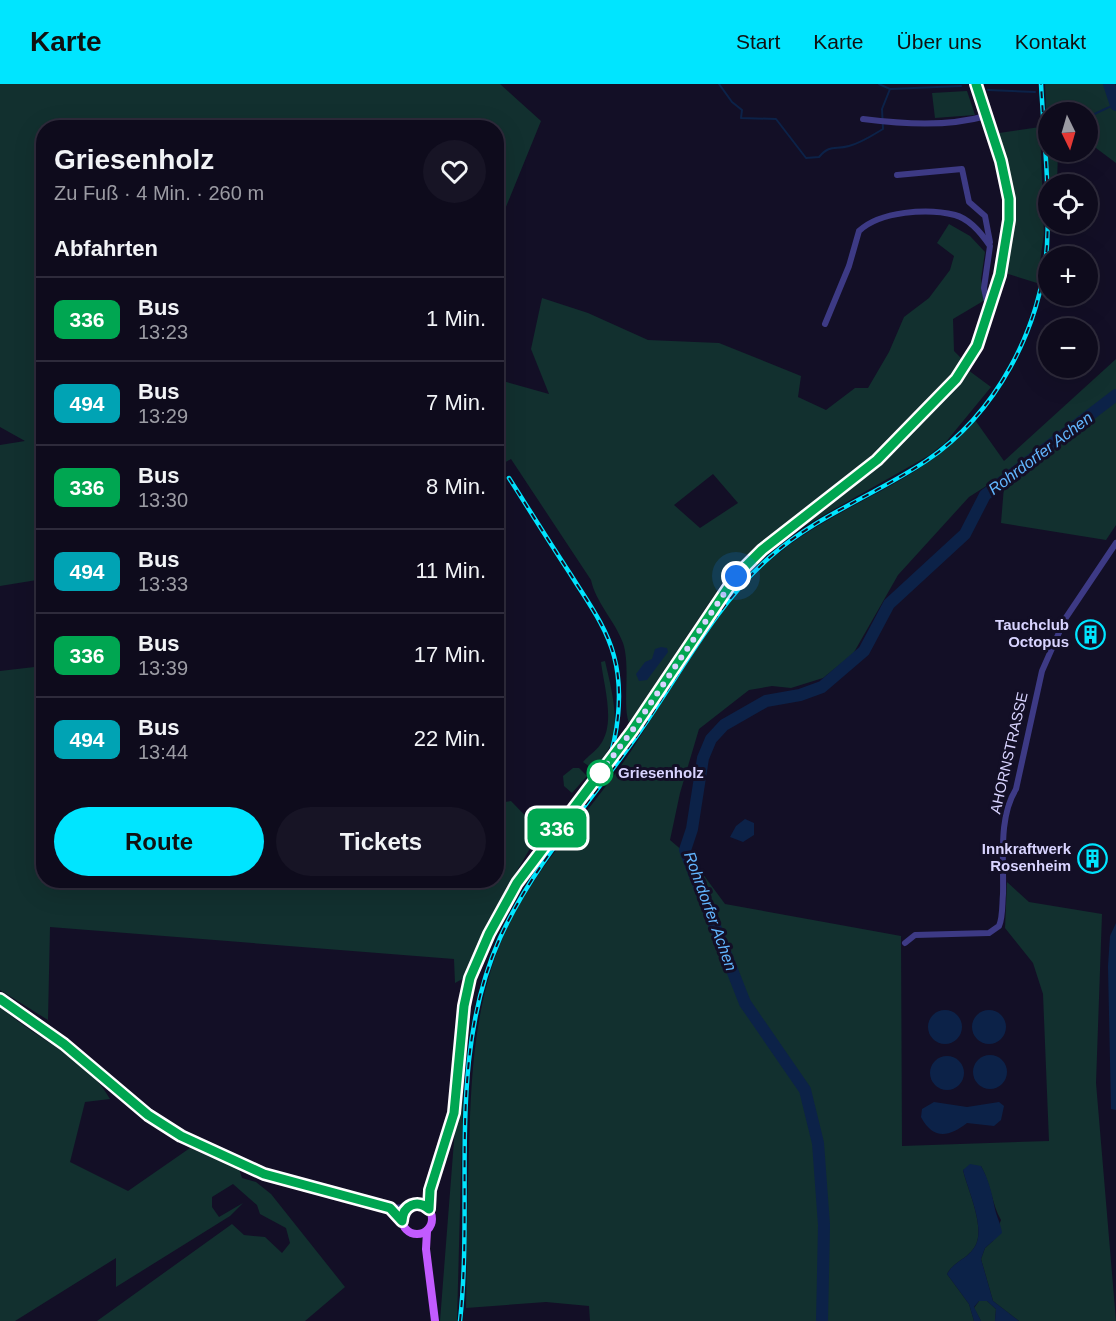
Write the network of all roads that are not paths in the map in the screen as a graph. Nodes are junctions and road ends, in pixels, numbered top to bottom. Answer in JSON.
{"nodes":[{"id":1,"x":976,"y":84,"type":"edge"},
{"id":2,"x":986,"y":116,"type":"junction"},
{"id":3,"x":862,"y":119,"type":"dead end"},
{"id":4,"x":897,"y":175,"type":"dead end"},
{"id":5,"x":990,"y":246,"type":"junction"},
{"id":6,"x":989,"y":312,"type":"junction"},
{"id":7,"x":825,"y":324,"type":"dead end"},
{"id":8,"x":1116,"y":543,"type":"edge"},
{"id":9,"x":904,"y":943,"type":"dead end"},
{"id":10,"x":0,"y":999,"type":"edge"},
{"id":11,"x":430,"y":1190,"type":"junction"},
{"id":12,"x":418,"y":1203,"type":"junction"},
{"id":13,"x":408,"y":1207,"type":"junction"},
{"id":14,"x":390,"y":1208,"type":"junction"},
{"id":15,"x":429,"y":1209,"type":"junction"},
{"id":16,"x":402,"y":1221,"type":"junction"},
{"id":17,"x":427,"y":1231,"type":"junction"},
{"id":18,"x":415,"y":1234,"type":"junction"},
{"id":19,"x":426,"y":1249,"type":"junction"},
{"id":20,"x":435,"y":1321,"type":"edge"}],
"edges":[{"from":1,"to":2,"type":"main road"},
{"from":2,"to":3,"type":"street"},
{"from":2,"to":6,"type":"main road"},
{"from":4,"to":5,"type":"street"},
{"from":5,"to":6,"type":"street"},
{"from":5,"to":7,"type":"street"},
{"from":6,"to":11,"type":"main road"},
{"from":8,"to":9,"type":"street","name":"AHORNSTRASSE"},
{"from":10,"to":14,"type":"street"},
{"from":11,"to":12,"type":"main road"},
{"from":11,"to":15,"type":"main road"},
{"from":12,"to":13,"type":"main road"},
{"from":12,"to":15,"type":"main road"},
{"from":13,"to":14,"type":"street"},
{"from":13,"to":16,"type":"main road"},
{"from":14,"to":16,"type":"street"},
{"from":15,"to":17,"type":"main road"},
{"from":16,"to":18,"type":"main road"},
{"from":17,"to":18,"type":"main road"},
{"from":17,"to":19,"type":"main road"},
{"from":18,"to":19,"type":"main road"},
{"from":19,"to":20,"type":"main road"}]}
